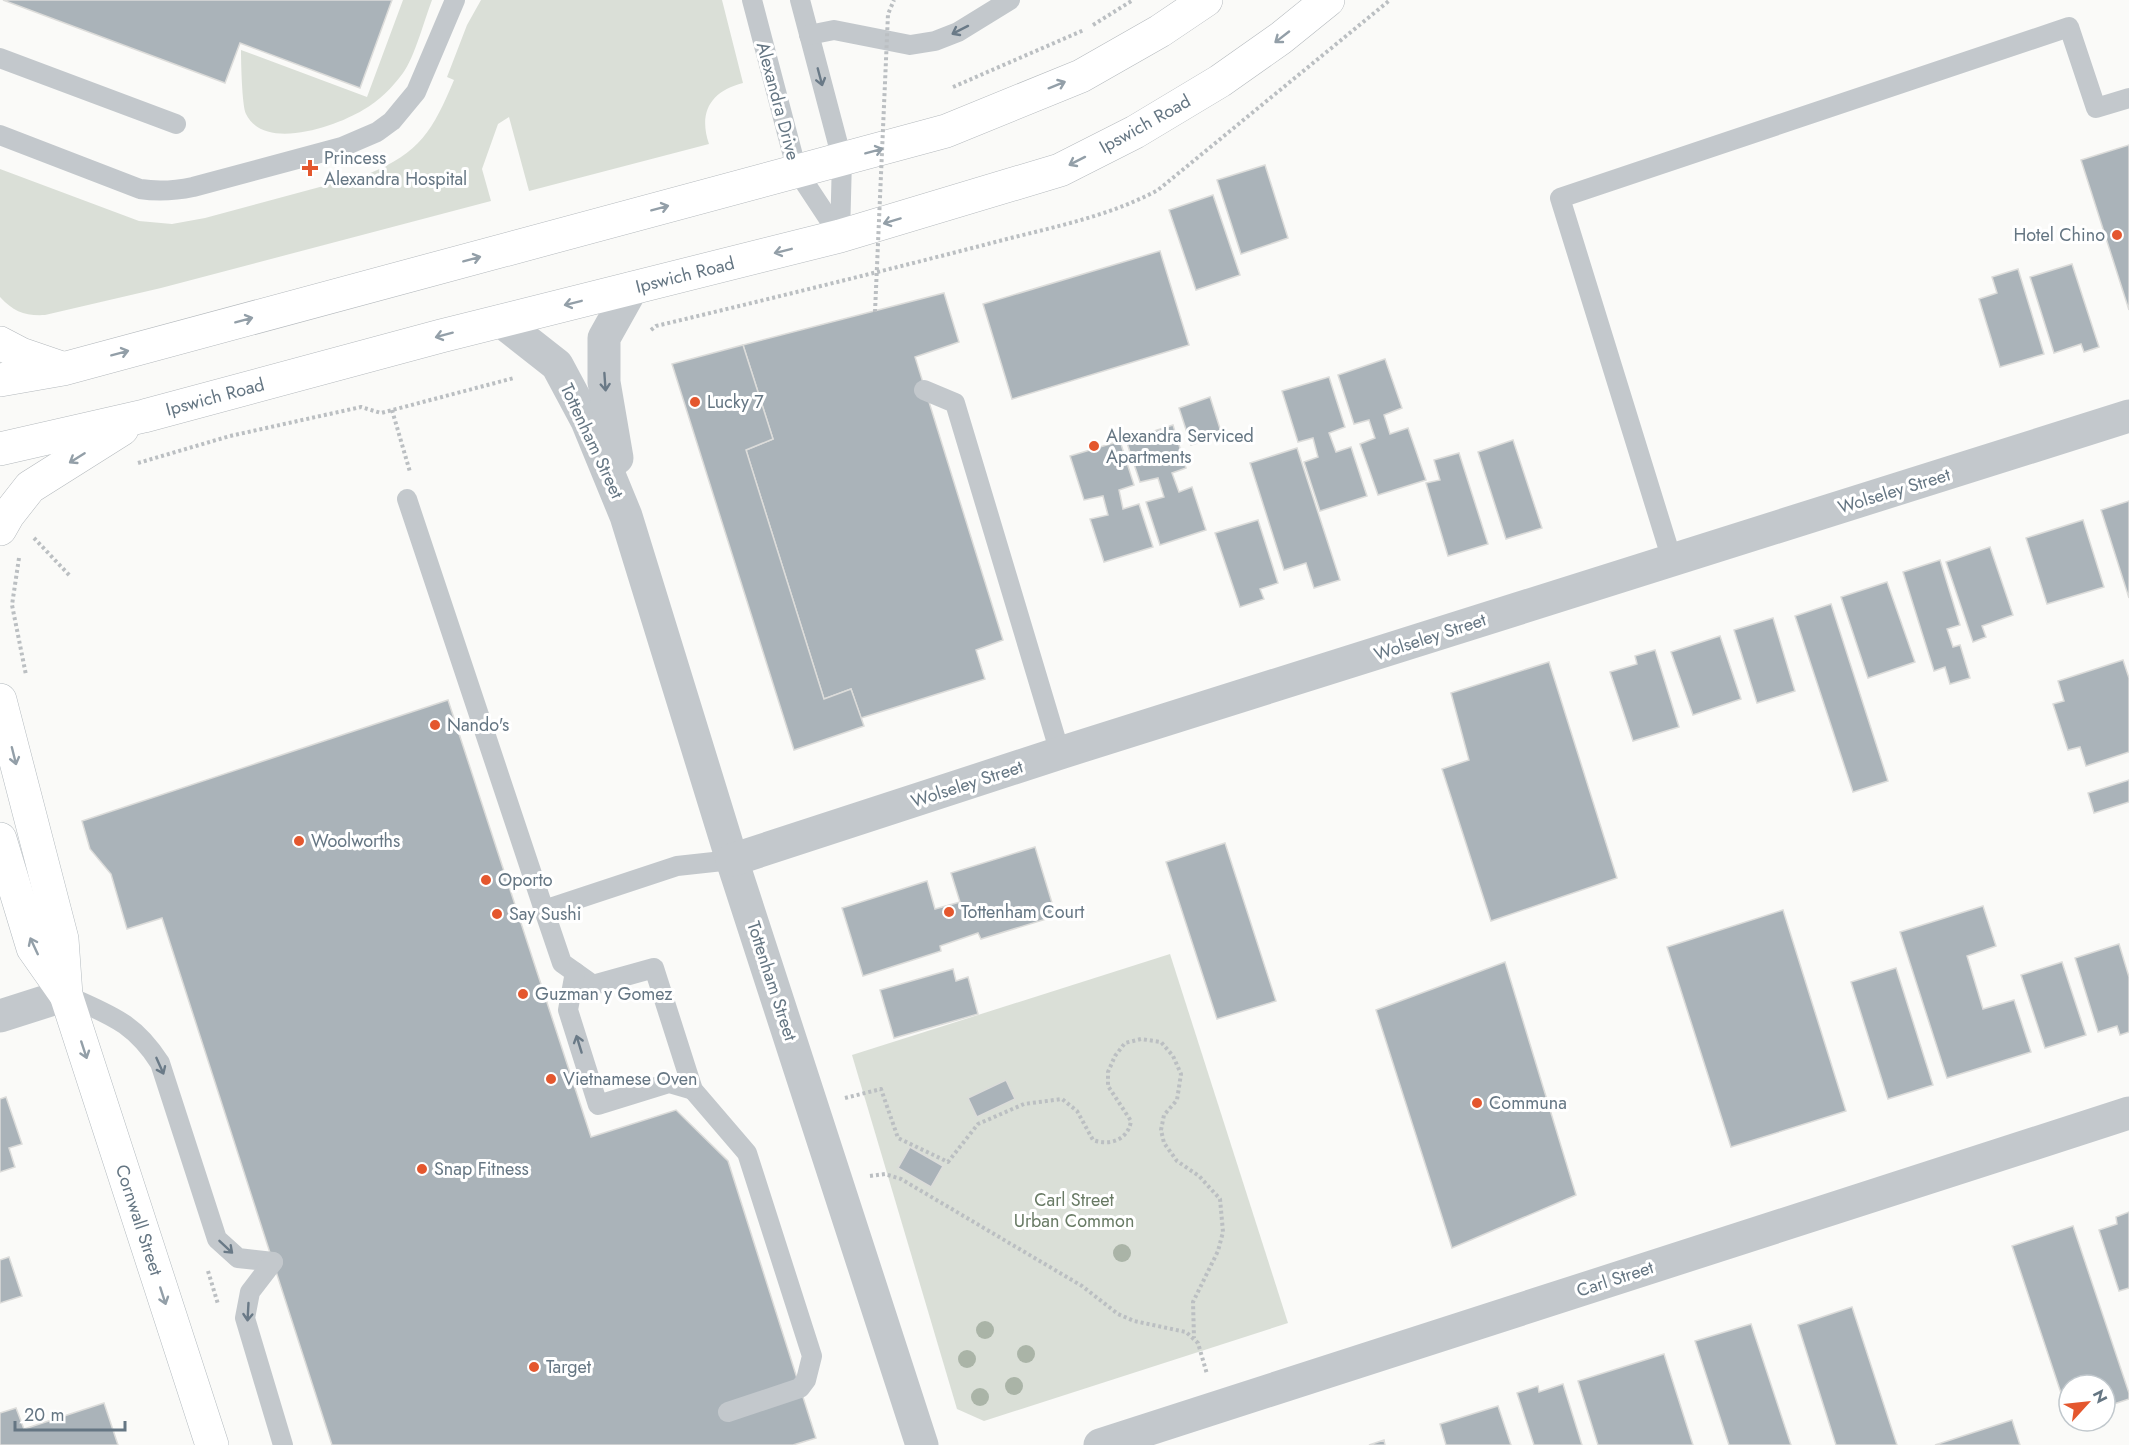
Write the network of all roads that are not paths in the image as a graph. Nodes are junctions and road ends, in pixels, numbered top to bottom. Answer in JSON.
{"nodes":[{"id":1,"x":455,"y":0,"type":"edge"},
{"id":2,"x":752,"y":0,"type":"edge"},
{"id":3,"x":800,"y":0,"type":"edge"},
{"id":4,"x":1010,"y":0,"type":"edge"},
{"id":5,"x":1206,"y":0,"type":"edge"},
{"id":6,"x":1328,"y":0,"type":"edge"},
{"id":7,"x":809,"y":35,"type":"junction"},
{"id":8,"x":0,"y":58,"type":"edge"},
{"id":9,"x":2129,"y":98,"type":"edge"},
{"id":10,"x":176,"y":124,"type":"dead end"},
{"id":11,"x":0,"y":135,"type":"edge"},
{"id":12,"x":842,"y":159,"type":"junction"},
{"id":13,"x":797,"y":171,"type":"junction"},
{"id":14,"x":840,"y":236,"type":"junction"},
{"id":15,"x":632,"y":288,"type":"junction"},
{"id":16,"x":501,"y":321,"type":"junction"},
{"id":17,"x":0,"y":342,"type":"edge"},
{"id":18,"x":63,"y":369,"type":"junction"},
{"id":19,"x":0,"y":380,"type":"edge"},
{"id":20,"x":924,"y":390,"type":"dead end"},
{"id":21,"x":144,"y":416,"type":"junction"},
{"id":22,"x":2129,"y":416,"type":"edge"},
{"id":23,"x":0,"y":449,"type":"edge"},
{"id":24,"x":407,"y":499,"type":"dead end"},
{"id":25,"x":626,"y":516,"type":"junction"},
{"id":26,"x":16,"y":538,"type":"edge"},
{"id":27,"x":1672,"y":560,"type":"junction"},
{"id":28,"x":14,"y":692,"type":"edge"},
{"id":29,"x":1060,"y":753,"type":"junction"},
{"id":30,"x":0,"y":839,"type":"edge"},
{"id":31,"x":732,"y":860,"type":"junction"},
{"id":32,"x":544,"y":910,"type":"junction"},
{"id":33,"x":575,"y":972,"type":"junction"},
{"id":34,"x":66,"y":995,"type":"junction"},
{"id":35,"x":0,"y":1016,"type":"edge"},
{"id":36,"x":693,"y":1090,"type":"junction"},
{"id":37,"x":2129,"y":1113,"type":"edge"},
{"id":38,"x":728,"y":1412,"type":"dead end"},
{"id":39,"x":212,"y":1445,"type":"edge"},
{"id":40,"x":283,"y":1445,"type":"edge"},
{"id":41,"x":922,"y":1445,"type":"edge"},
{"id":42,"x":1100,"y":1445,"type":"edge"}],
"edges":[{"from":1,"to":11,"type":"lane"},
{"from":2,"to":13,"type":"lane","name":"Alexandra Drive"},
{"from":3,"to":7,"type":"lane"},
{"from":4,"to":7,"type":"lane","one_way":true},
{"from":12,"to":5,"type":"main road","one_way":true},
{"from":6,"to":14,"type":"main road","name":"Ipswich Road","one_way":true},
{"from":7,"to":12,"type":"lane","one_way":true},
{"from":8,"to":10,"type":"lane"},
{"from":9,"to":27,"type":"lane"},
{"from":12,"to":13,"type":"main road"},
{"from":12,"to":14,"type":"lane"},
{"from":13,"to":14,"type":"lane","name":"Alexandra Drive"},
{"from":18,"to":13,"type":"main road","one_way":true},
{"from":14,"to":15,"type":"main road","name":"Ipswich Road","one_way":true},
{"from":15,"to":16,"type":"main road","name":"Ipswich Road","one_way":true},
{"from":15,"to":25,"type":"street","name":"Tottenham Street","one_way":true},
{"from":16,"to":21,"type":"main road","name":"Ipswich Road","one_way":true},
{"from":16,"to":25,"type":"street","name":"Tottenham Street"},
{"from":17,"to":18,"type":"main road"},
{"from":18,"to":19,"type":"main road"},
{"from":20,"to":29,"type":"lane"},
{"from":21,"to":23,"type":"main road","name":"Ipswich Road"},
{"from":21,"to":26,"type":"main road","one_way":true},
{"from":22,"to":27,"type":"street","name":"Wolseley Street"},
{"from":24,"to":32,"type":"lane"},
{"from":25,"to":31,"type":"street","name":"Tottenham Street"},
{"from":27,"to":29,"type":"street","name":"Wolseley Street"},
{"from":28,"to":34,"type":"main road","name":"Cornwall Street","one_way":true},
{"from":29,"to":31,"type":"street","name":"Wolseley Street"},
{"from":34,"to":30,"type":"main road","name":"Cornwall Street","one_way":true},
{"from":31,"to":32,"type":"lane"},
{"from":31,"to":41,"type":"street","name":"Tottenham Street"},
{"from":32,"to":33,"type":"lane"},
{"from":33,"to":36,"type":"lane"},
{"from":36,"to":33,"type":"lane","one_way":true},
{"from":34,"to":35,"type":"street"},
{"from":34,"to":39,"type":"main road","name":"Cornwall Street","one_way":true},
{"from":34,"to":40,"type":"lane","one_way":true},
{"from":36,"to":38,"type":"lane"},
{"from":37,"to":42,"type":"street","name":"Carl Street"}]}
